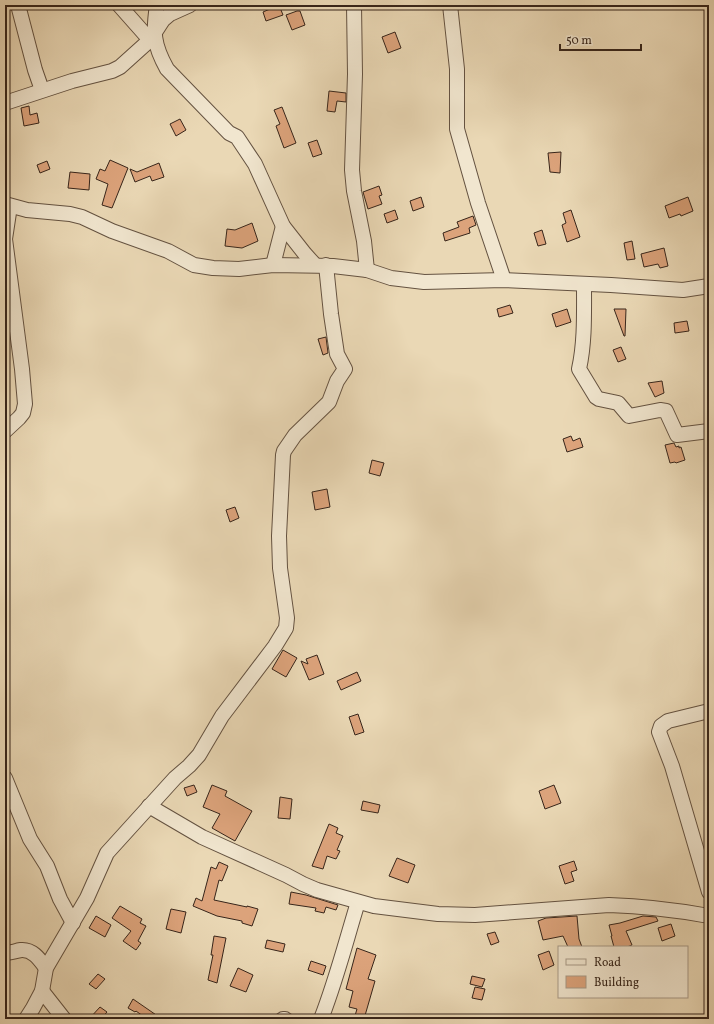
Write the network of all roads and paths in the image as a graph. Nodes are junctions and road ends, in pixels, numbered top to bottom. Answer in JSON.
{"nodes":[{"id":1,"x":18,"y":5,"type":"edge"},
{"id":2,"x":120,"y":5,"type":"edge"},
{"id":3,"x":158,"y":5,"type":"edge"},
{"id":4,"x":190,"y":5,"type":"edge"},
{"id":5,"x":354,"y":5,"type":"edge"},
{"id":6,"x":450,"y":5,"type":"edge"},
{"id":7,"x":152,"y":38,"type":"junction"},
{"id":8,"x":42,"y":90,"type":"junction"},
{"id":9,"x":5,"y":103,"type":"edge"},
{"id":10,"x":7,"y":205,"type":"edge"},
{"id":11,"x":283,"y":226,"type":"junction"},
{"id":12,"x":273,"y":265,"type":"junction"},
{"id":13,"x":320,"y":265,"type":"junction"},
{"id":14,"x":367,"y":270,"type":"junction"},
{"id":15,"x":504,"y":280,"type":"junction"},
{"id":16,"x":584,"y":284,"type":"junction"},
{"id":17,"x":709,"y":286,"type":"edge"},
{"id":18,"x":5,"y":431,"type":"edge"},
{"id":19,"x":709,"y":431,"type":"edge"},
{"id":20,"x":709,"y":712,"type":"edge"},
{"id":21,"x":5,"y":778,"type":"edge"},
{"id":22,"x":149,"y":806,"type":"junction"},
{"id":23,"x":709,"y":892,"type":"edge"},
{"id":24,"x":358,"y":902,"type":"junction"},
{"id":25,"x":709,"y":916,"type":"edge"},
{"id":26,"x":73,"y":923,"type":"junction"},
{"id":27,"x":5,"y":953,"type":"edge"},
{"id":28,"x":46,"y":968,"type":"junction"},
{"id":29,"x":42,"y":991,"type":"junction"},
{"id":30,"x":26,"y":1019,"type":"edge"},
{"id":31,"x":64,"y":1019,"type":"edge"},
{"id":32,"x":321,"y":1019,"type":"edge"}],
"edges":[{"from":1,"to":8,"type":"street"},
{"from":2,"to":7,"type":"street"},
{"from":3,"to":7,"type":"street"},
{"from":4,"to":7,"type":"street"},
{"from":5,"to":14,"type":"street"},
{"from":6,"to":15,"type":"street"},
{"from":7,"to":8,"type":"street"},
{"from":7,"to":11,"type":"street"},
{"from":8,"to":9,"type":"street"},
{"from":10,"to":12,"type":"street"},
{"from":10,"to":18,"type":"street"},
{"from":11,"to":12,"type":"street"},
{"from":11,"to":13,"type":"street"},
{"from":12,"to":13,"type":"street"},
{"from":13,"to":14,"type":"street"},
{"from":13,"to":22,"type":"street"},
{"from":14,"to":15,"type":"street"},
{"from":15,"to":16,"type":"street"},
{"from":16,"to":17,"type":"street"},
{"from":16,"to":19,"type":"street"},
{"from":20,"to":23,"type":"street"},
{"from":21,"to":26,"type":"street"},
{"from":22,"to":24,"type":"street"},
{"from":22,"to":26,"type":"street"},
{"from":24,"to":25,"type":"street"},
{"from":24,"to":32,"type":"street"},
{"from":26,"to":28,"type":"street"},
{"from":27,"to":28,"type":"street"},
{"from":28,"to":29,"type":"street"},
{"from":29,"to":30,"type":"street"},
{"from":29,"to":31,"type":"street"}]}
